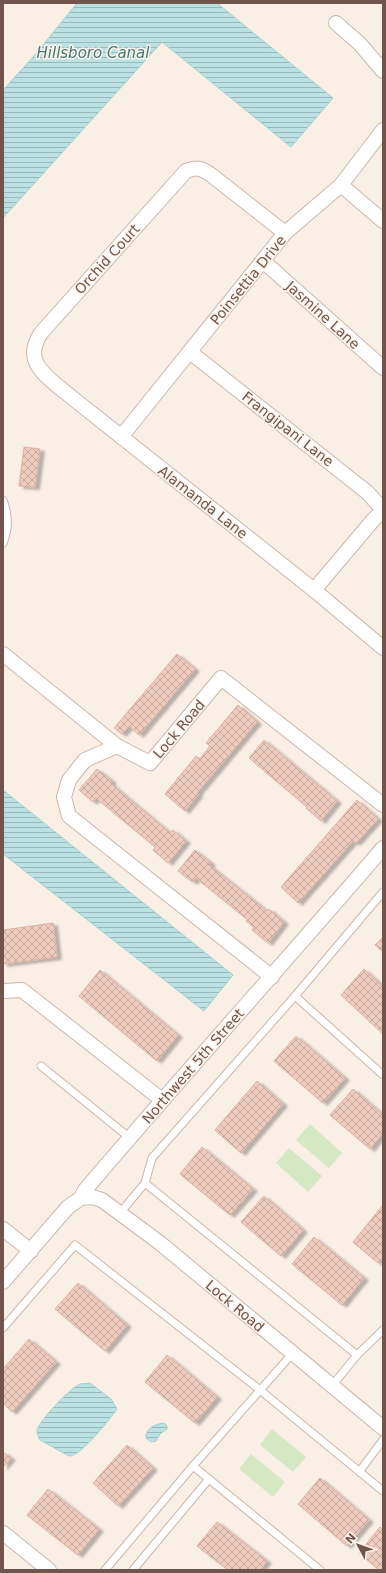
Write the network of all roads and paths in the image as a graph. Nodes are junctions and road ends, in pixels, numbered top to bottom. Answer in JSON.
{"nodes":[{"id":1,"x":336,"y":23,"type":"dead end"},
{"id":2,"x":383,"y":72,"type":"edge"},
{"id":3,"x":383,"y":130,"type":"edge"},
{"id":4,"x":341,"y":185,"type":"junction"},
{"id":5,"x":383,"y":221,"type":"edge"},
{"id":6,"x":285,"y":233,"type":"junction"},
{"id":7,"x":263,"y":261,"type":"junction"},
{"id":8,"x":34,"y":350,"type":"joint"},
{"id":9,"x":190,"y":352,"type":"junction"},
{"id":10,"x":383,"y":368,"type":"edge"},
{"id":11,"x":121,"y":437,"type":"junction"},
{"id":12,"x":3,"y":500,"type":"edge"},
{"id":13,"x":383,"y":511,"type":"edge"},
{"id":14,"x":3,"y":543,"type":"edge"},
{"id":15,"x":314,"y":590,"type":"junction"},
{"id":16,"x":383,"y":648,"type":"edge"},
{"id":17,"x":3,"y":654,"type":"edge"},
{"id":18,"x":117,"y":746,"type":"junction"},
{"id":19,"x":383,"y":804,"type":"edge"},
{"id":20,"x":383,"y":848,"type":"edge"},
{"id":21,"x":383,"y":892,"type":"edge"},
{"id":22,"x":272,"y":977,"type":"junction"},
{"id":23,"x":3,"y":991,"type":"edge"},
{"id":24,"x":295,"y":996,"type":"junction"},
{"id":25,"x":41,"y":1066,"type":"dead end"},
{"id":26,"x":383,"y":1075,"type":"edge"},
{"id":27,"x":162,"y":1100,"type":"junction"},
{"id":28,"x":130,"y":1138,"type":"junction"},
{"id":29,"x":146,"y":1183,"type":"junction"},
{"id":30,"x":81,"y":1198,"type":"junction"},
{"id":31,"x":120,"y":1213,"type":"junction"},
{"id":32,"x":3,"y":1229,"type":"edge"},
{"id":33,"x":31,"y":1251,"type":"junction"},
{"id":34,"x":3,"y":1282,"type":"edge"},
{"id":35,"x":3,"y":1328,"type":"edge"},
{"id":36,"x":383,"y":1330,"type":"edge"},
{"id":37,"x":292,"y":1354,"type":"junction"},
{"id":38,"x":357,"y":1355,"type":"junction"},
{"id":39,"x":332,"y":1386,"type":"junction"},
{"id":40,"x":260,"y":1390,"type":"junction"},
{"id":41,"x":383,"y":1428,"type":"edge"},
{"id":42,"x":383,"y":1440,"type":"edge"},
{"id":43,"x":193,"y":1466,"type":"junction"},
{"id":44,"x":359,"y":1472,"type":"junction"},
{"id":45,"x":209,"y":1479,"type":"junction"},
{"id":46,"x":383,"y":1491,"type":"edge"},
{"id":47,"x":3,"y":1533,"type":"edge"},
{"id":48,"x":49,"y":1570,"type":"edge"},
{"id":49,"x":105,"y":1570,"type":"edge"},
{"id":50,"x":133,"y":1570,"type":"edge"},
{"id":51,"x":320,"y":1570,"type":"edge"}],
"edges":[{"from":1,"to":2,"type":"street"},
{"from":3,"to":4,"type":"street","name":"Poinsettia Drive"},
{"from":4,"to":5,"type":"street"},
{"from":4,"to":6,"type":"street","name":"Poinsettia Drive"},
{"from":6,"to":7,"type":"street","name":"Poinsettia Drive"},
{"from":6,"to":8,"type":"street","name":"Orchid Court"},
{"from":7,"to":9,"type":"street","name":"Poinsettia Drive"},
{"from":7,"to":10,"type":"street","name":"Jasmine Lane"},
{"from":8,"to":11,"type":"street","name":"Alamanda Lane"},
{"from":9,"to":11,"type":"street","name":"Poinsettia Drive"},
{"from":9,"to":13,"type":"street","name":"Frangipani Lane"},
{"from":11,"to":15,"type":"street","name":"Alamanda Lane"},
{"from":12,"to":14,"type":"lane"},
{"from":13,"to":15,"type":"street"},
{"from":15,"to":16,"type":"street","name":"Alamanda Lane"},
{"from":17,"to":18,"type":"street"},
{"from":18,"to":19,"type":"street","name":"Lock Road"},
{"from":18,"to":22,"type":"street"},
{"from":20,"to":22,"type":"street","name":"Northwest 5th Street"},
{"from":21,"to":24,"type":"lane"},
{"from":22,"to":27,"type":"street","name":"Northwest 5th Street"},
{"from":23,"to":27,"type":"street"},
{"from":24,"to":26,"type":"lane"},
{"from":24,"to":29,"type":"lane"},
{"from":25,"to":28,"type":"lane"},
{"from":27,"to":28,"type":"street","name":"Northwest 5th Street"},
{"from":28,"to":30,"type":"street","name":"Northwest 5th Street"},
{"from":29,"to":31,"type":"lane"},
{"from":29,"to":38,"type":"lane"},
{"from":30,"to":31,"type":"street","name":"Lock Road"},
{"from":30,"to":33,"type":"street","name":"Northwest 5th Street"},
{"from":31,"to":37,"type":"street","name":"Lock Road"},
{"from":32,"to":33,"type":"street"},
{"from":33,"to":34,"type":"street","name":"Northwest 5th Street"},
{"from":35,"to":40,"type":"lane"},
{"from":36,"to":38,"type":"lane"},
{"from":37,"to":39,"type":"street","name":"Lock Road"},
{"from":37,"to":40,"type":"lane"},
{"from":38,"to":39,"type":"lane"},
{"from":39,"to":41,"type":"street","name":"Lock Road"},
{"from":40,"to":43,"type":"lane"},
{"from":40,"to":44,"type":"lane"},
{"from":42,"to":44,"type":"lane"},
{"from":43,"to":45,"type":"lane"},
{"from":43,"to":49,"type":"lane"},
{"from":44,"to":46,"type":"lane"},
{"from":45,"to":50,"type":"lane"},
{"from":45,"to":51,"type":"lane"},
{"from":47,"to":48,"type":"street"}]}
